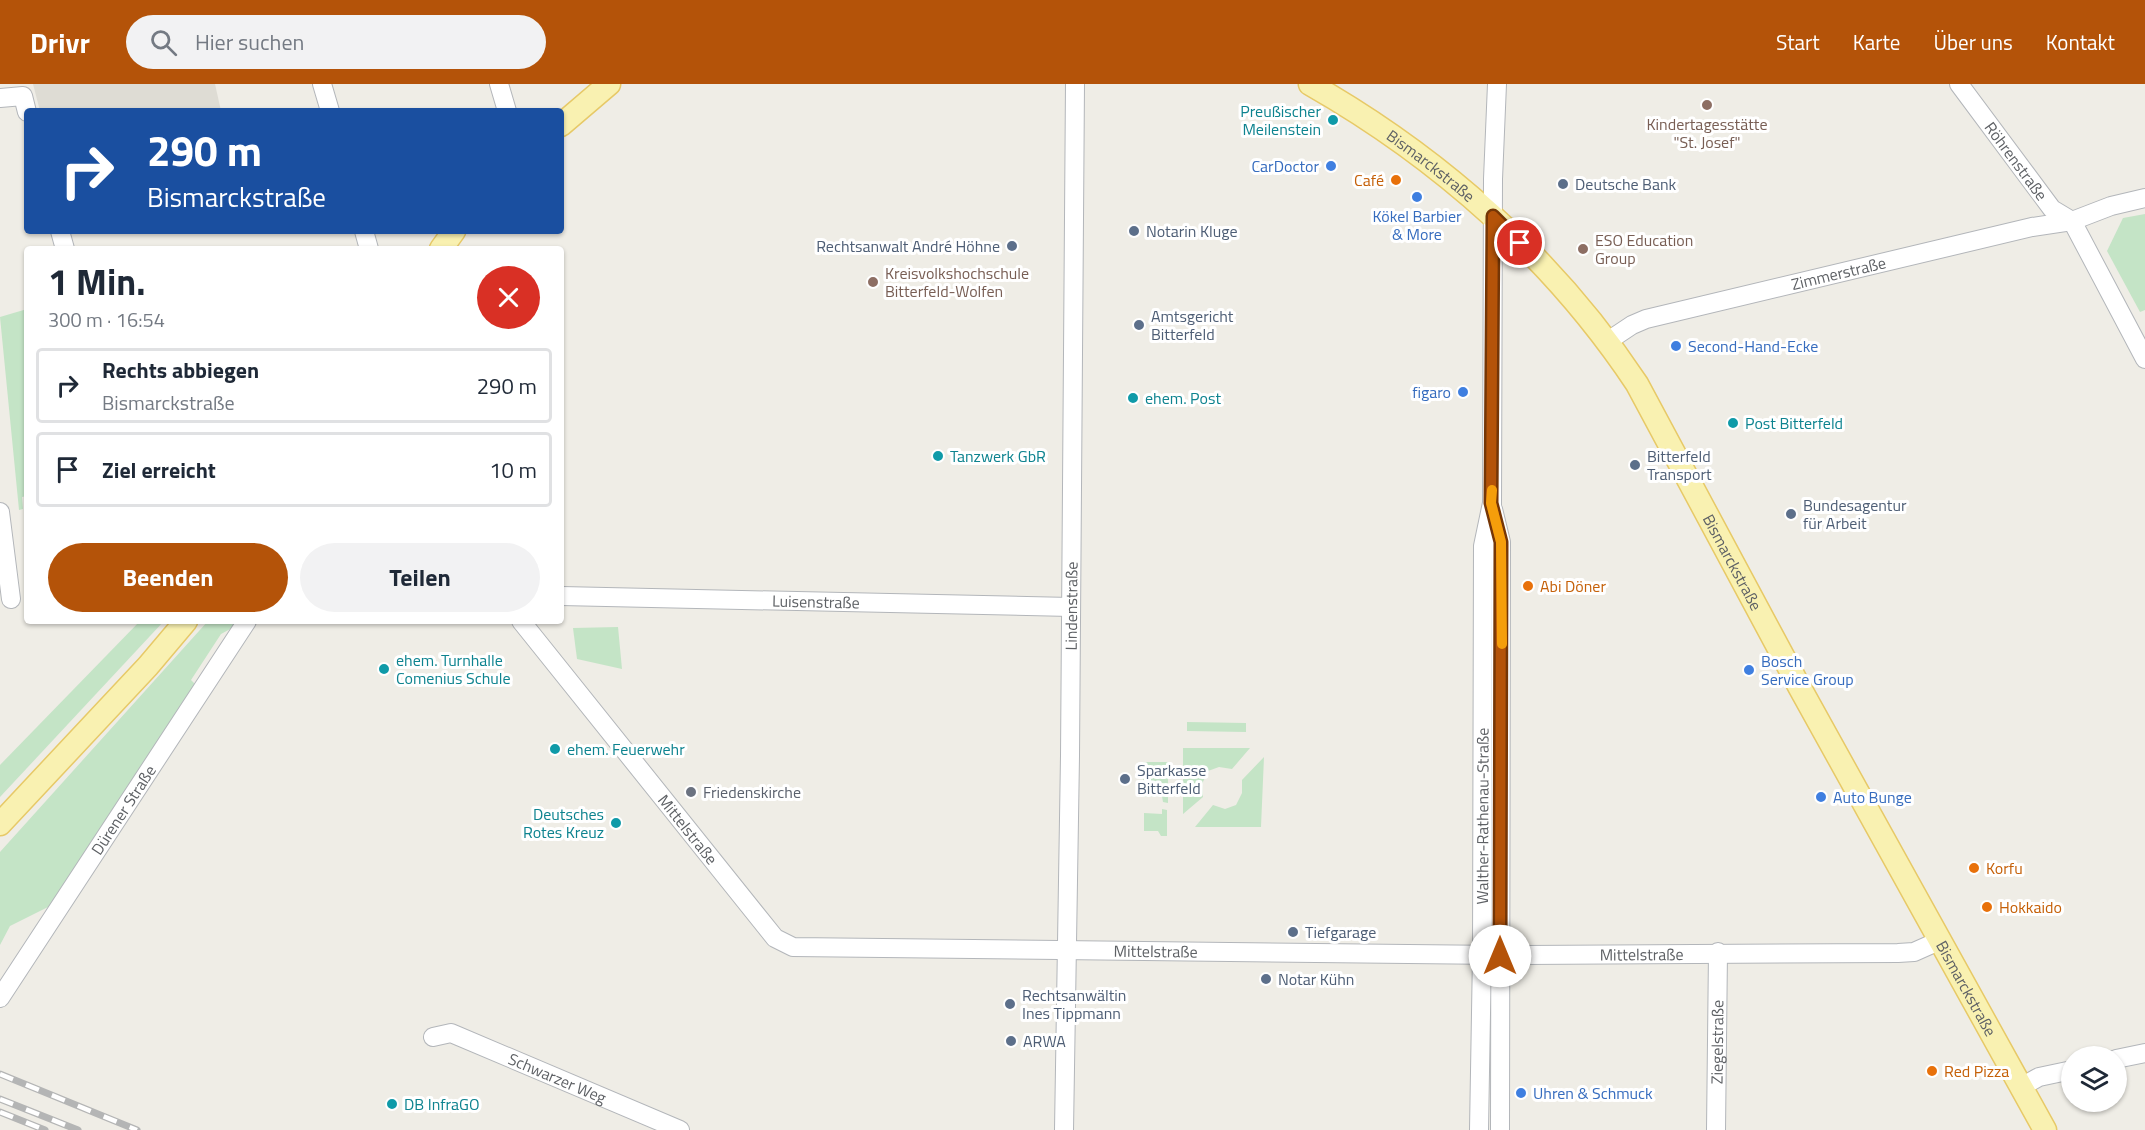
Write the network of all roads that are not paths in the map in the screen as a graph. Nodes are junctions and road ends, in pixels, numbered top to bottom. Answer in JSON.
{"nodes":[{"id":1,"x":322,"y":84,"type":"edge"},
{"id":2,"x":499,"y":84,"type":"edge"},
{"id":3,"x":609,"y":84,"type":"edge"},
{"id":4,"x":1075,"y":84,"type":"edge"},
{"id":5,"x":1310,"y":84,"type":"edge"},
{"id":6,"x":1497,"y":84,"type":"edge"},
{"id":7,"x":1959,"y":84,"type":"edge"},
{"id":8,"x":0,"y":98,"type":"edge"},
{"id":9,"x":26,"y":108,"type":"edge"},
{"id":10,"x":329,"y":108,"type":"edge"},
{"id":11,"x":506,"y":108,"type":"edge"},
{"id":12,"x":564,"y":122,"type":"edge"},
{"id":13,"x":2145,"y":198,"type":"edge"},
{"id":14,"x":1493,"y":216,"type":"junction"},
{"id":15,"x":2072,"y":221,"type":"junction"},
{"id":16,"x":1608,"y":341,"type":"junction"},
{"id":17,"x":2145,"y":359,"type":"edge"},
{"id":18,"x":0,"y":512,"type":"edge"},
{"id":19,"x":564,"y":596,"type":"edge"},
{"id":20,"x":13,"y":598,"type":"edge"},
{"id":21,"x":1071,"y":607,"type":"junction"},
{"id":22,"x":183,"y":624,"type":"edge"},
{"id":23,"x":246,"y":624,"type":"edge"},
{"id":24,"x":523,"y":624,"type":"edge"},
{"id":25,"x":0,"y":824,"type":"edge"},
{"id":26,"x":1941,"y":940,"type":"junction"},
{"id":27,"x":1066,"y":949,"type":"junction"},
{"id":28,"x":1718,"y":952,"type":"junction"},
{"id":29,"x":1491,"y":955,"type":"junction"},
{"id":30,"x":0,"y":998,"type":"edge"},
{"id":31,"x":434,"y":1036,"type":"dead end"},
{"id":32,"x":2145,"y":1053,"type":"edge"},
{"id":33,"x":2127,"y":1057,"type":"edge"},
{"id":34,"x":2061,"y":1072,"type":"edge"},
{"id":35,"x":2021,"y":1087,"type":"junction"},
{"id":36,"x":680,"y":1130,"type":"edge"},
{"id":37,"x":1064,"y":1130,"type":"edge"},
{"id":38,"x":1479,"y":1130,"type":"edge"},
{"id":39,"x":1500,"y":1130,"type":"edge"},
{"id":40,"x":1716,"y":1130,"type":"edge"},
{"id":41,"x":2045,"y":1130,"type":"edge"}],
"edges":[{"from":1,"to":10,"type":"street"},
{"from":2,"to":11,"type":"street"},
{"from":3,"to":12,"type":"main road"},
{"from":4,"to":21,"type":"street","name":"Lindenstraße"},
{"from":5,"to":14,"type":"main road","name":"Bismarckstraße"},
{"from":6,"to":14,"type":"street","name":"Walther-Rathenau-Straße"},
{"from":7,"to":15,"type":"street","name":"Röhrenstraße"},
{"from":8,"to":9,"type":"street"},
{"from":13,"to":15,"type":"street","name":"Zimmerstraße"},
{"from":14,"to":16,"type":"main road","name":"Bismarckstraße"},
{"from":14,"to":29,"type":"street","name":"Walther-Rathenau-Straße"},
{"from":15,"to":16,"type":"street","name":"Zimmerstraße"},
{"from":15,"to":17,"type":"street","name":"Röhrenstraße"},
{"from":16,"to":26,"type":"main road","name":"Bismarckstraße"},
{"from":18,"to":20,"type":"street"},
{"from":19,"to":21,"type":"street","name":"Luisenstraße"},
{"from":21,"to":27,"type":"street","name":"Lindenstraße"},
{"from":22,"to":25,"type":"main road"},
{"from":23,"to":30,"type":"street","name":"Dürener Straße"},
{"from":24,"to":27,"type":"street","name":"Mittelstraße"},
{"from":26,"to":28,"type":"street","name":"Mittelstraße"},
{"from":26,"to":35,"type":"main road","name":"Bismarckstraße"},
{"from":27,"to":29,"type":"street","name":"Mittelstraße"},
{"from":27,"to":37,"type":"street","name":"Lindenstraße"},
{"from":28,"to":29,"type":"street","name":"Mittelstraße"},
{"from":28,"to":40,"type":"street","name":"Ziegelstraße"},
{"from":29,"to":38,"type":"street","name":"Walther-Rathenau-Straße"},
{"from":29,"to":39,"type":"street","name":"Walther-Rathenau-Straße"},
{"from":31,"to":36,"type":"street","name":"Schwarzer Weg"},
{"from":32,"to":33,"type":"street"},
{"from":34,"to":35,"type":"street"},
{"from":35,"to":41,"type":"main road","name":"Bismarckstraße"}]}
